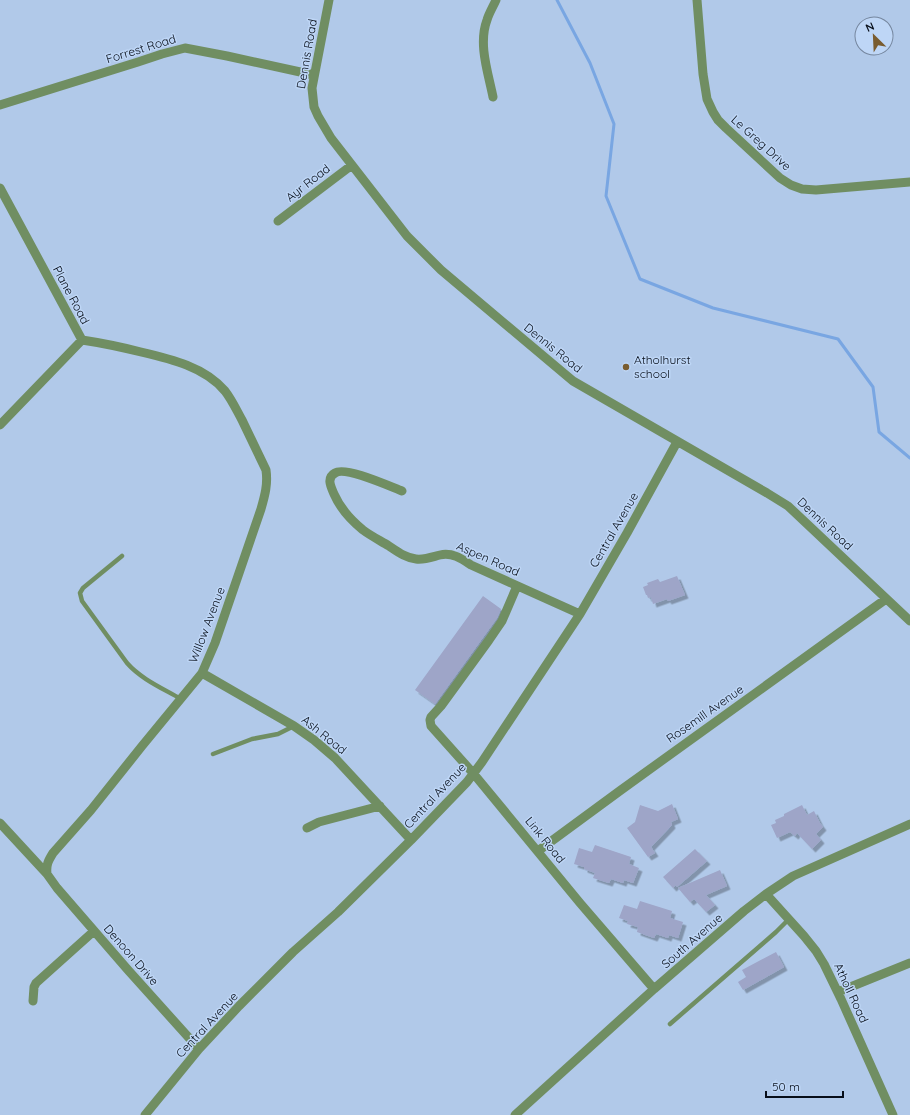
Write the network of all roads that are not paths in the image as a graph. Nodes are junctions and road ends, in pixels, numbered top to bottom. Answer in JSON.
{"nodes":[{"id":1,"x":330,"y":0,"type":"edge"},
{"id":2,"x":496,"y":0,"type":"edge"},
{"id":3,"x":697,"y":0,"type":"edge"},
{"id":4,"x":314,"y":76,"type":"junction"},
{"id":5,"x":493,"y":97,"type":"dead end"},
{"id":6,"x":0,"y":105,"type":"edge"},
{"id":7,"x":352,"y":165,"type":"junction"},
{"id":8,"x":910,"y":182,"type":"edge"},
{"id":9,"x":0,"y":188,"type":"edge"},
{"id":10,"x":278,"y":221,"type":"dead end"},
{"id":11,"x":82,"y":340,"type":"junction"},
{"id":12,"x":226,"y":392,"type":"joint"},
{"id":13,"x":0,"y":425,"type":"edge"},
{"id":14,"x":677,"y":442,"type":"junction"},
{"id":15,"x":402,"y":491,"type":"dead end"},
{"id":16,"x":122,"y":556,"type":"dead end"},
{"id":17,"x":517,"y":586,"type":"junction"},
{"id":18,"x":886,"y":599,"type":"junction"},
{"id":19,"x":580,"y":614,"type":"junction"},
{"id":20,"x":910,"y":621,"type":"edge"},
{"id":21,"x":202,"y":673,"type":"junction"},
{"id":22,"x":181,"y":699,"type":"junction"},
{"id":23,"x":294,"y":726,"type":"junction"},
{"id":24,"x":213,"y":754,"type":"dead end"},
{"id":25,"x":474,"y":773,"type":"junction"},
{"id":26,"x":380,"y":806,"type":"junction"},
{"id":27,"x":0,"y":822,"type":"edge"},
{"id":28,"x":910,"y":824,"type":"edge"},
{"id":29,"x":307,"y":828,"type":"dead end"},
{"id":30,"x":411,"y":840,"type":"junction"},
{"id":31,"x":538,"y":851,"type":"junction"},
{"id":32,"x":47,"y":874,"type":"junction"},
{"id":33,"x":766,"y":894,"type":"junction"},
{"id":34,"x":789,"y":919,"type":"junction"},
{"id":35,"x":94,"y":931,"type":"junction"},
{"id":36,"x":910,"y":963,"type":"edge"},
{"id":37,"x":654,"y":989,"type":"junction"},
{"id":38,"x":838,"y":992,"type":"junction"},
{"id":39,"x":33,"y":1001,"type":"dead end"},
{"id":40,"x":670,"y":1024,"type":"dead end"},
{"id":41,"x":199,"y":1049,"type":"junction"},
{"id":42,"x":145,"y":1115,"type":"edge"},
{"id":43,"x":515,"y":1115,"type":"edge"},
{"id":44,"x":893,"y":1115,"type":"edge"}],
"edges":[{"from":1,"to":4,"type":"street","name":"Dennis Road"},
{"from":2,"to":5,"type":"street"},
{"from":3,"to":8,"type":"street","name":"Le Greg Drive"},
{"from":4,"to":6,"type":"street","name":"Forrest Road"},
{"from":4,"to":7,"type":"street","name":"Dennis Road"},
{"from":7,"to":10,"type":"street","name":"Ayr Road"},
{"from":7,"to":14,"type":"street","name":"Dennis Road"},
{"from":9,"to":11,"type":"street","name":"Plane Road"},
{"from":11,"to":12,"type":"street","name":"Plane Road"},
{"from":11,"to":13,"type":"street"},
{"from":12,"to":21,"type":"street","name":"Willow Avenue"},
{"from":14,"to":18,"type":"street","name":"Dennis Road"},
{"from":14,"to":19,"type":"street","name":"Central Avenue"},
{"from":15,"to":17,"type":"street","name":"Aspen Road"},
{"from":16,"to":22,"type":"lane"},
{"from":17,"to":19,"type":"street","name":"Aspen Road"},
{"from":17,"to":25,"type":"street","name":"Link Road"},
{"from":18,"to":20,"type":"street","name":"Dennis Road"},
{"from":18,"to":31,"type":"street","name":"Rosemill Avenue"},
{"from":19,"to":25,"type":"street","name":"Central Avenue"},
{"from":21,"to":22,"type":"street","name":"Willow Avenue"},
{"from":21,"to":23,"type":"street","name":"Ash Road"},
{"from":22,"to":32,"type":"street","name":"Willow Avenue"},
{"from":23,"to":24,"type":"lane"},
{"from":23,"to":26,"type":"street","name":"Ash Road"},
{"from":25,"to":30,"type":"street","name":"Central Avenue"},
{"from":25,"to":31,"type":"street","name":"Link Road"},
{"from":26,"to":29,"type":"street"},
{"from":26,"to":30,"type":"street","name":"Ash Road"},
{"from":27,"to":32,"type":"street","name":"Denoon Drive"},
{"from":28,"to":33,"type":"street","name":"South Avenue"},
{"from":30,"to":41,"type":"street","name":"Central Avenue"},
{"from":31,"to":37,"type":"street","name":"Link Road"},
{"from":32,"to":35,"type":"street","name":"Denoon Drive"},
{"from":33,"to":34,"type":"street","name":"Atholl Road"},
{"from":33,"to":37,"type":"street","name":"South Avenue"},
{"from":34,"to":38,"type":"street","name":"Atholl Road"},
{"from":34,"to":40,"type":"lane"},
{"from":35,"to":39,"type":"street"},
{"from":35,"to":41,"type":"street","name":"Denoon Drive"},
{"from":36,"to":38,"type":"street"},
{"from":37,"to":43,"type":"street","name":"South Avenue"},
{"from":38,"to":44,"type":"street","name":"Atholl Road"},
{"from":41,"to":42,"type":"street","name":"Central Avenue"}]}
